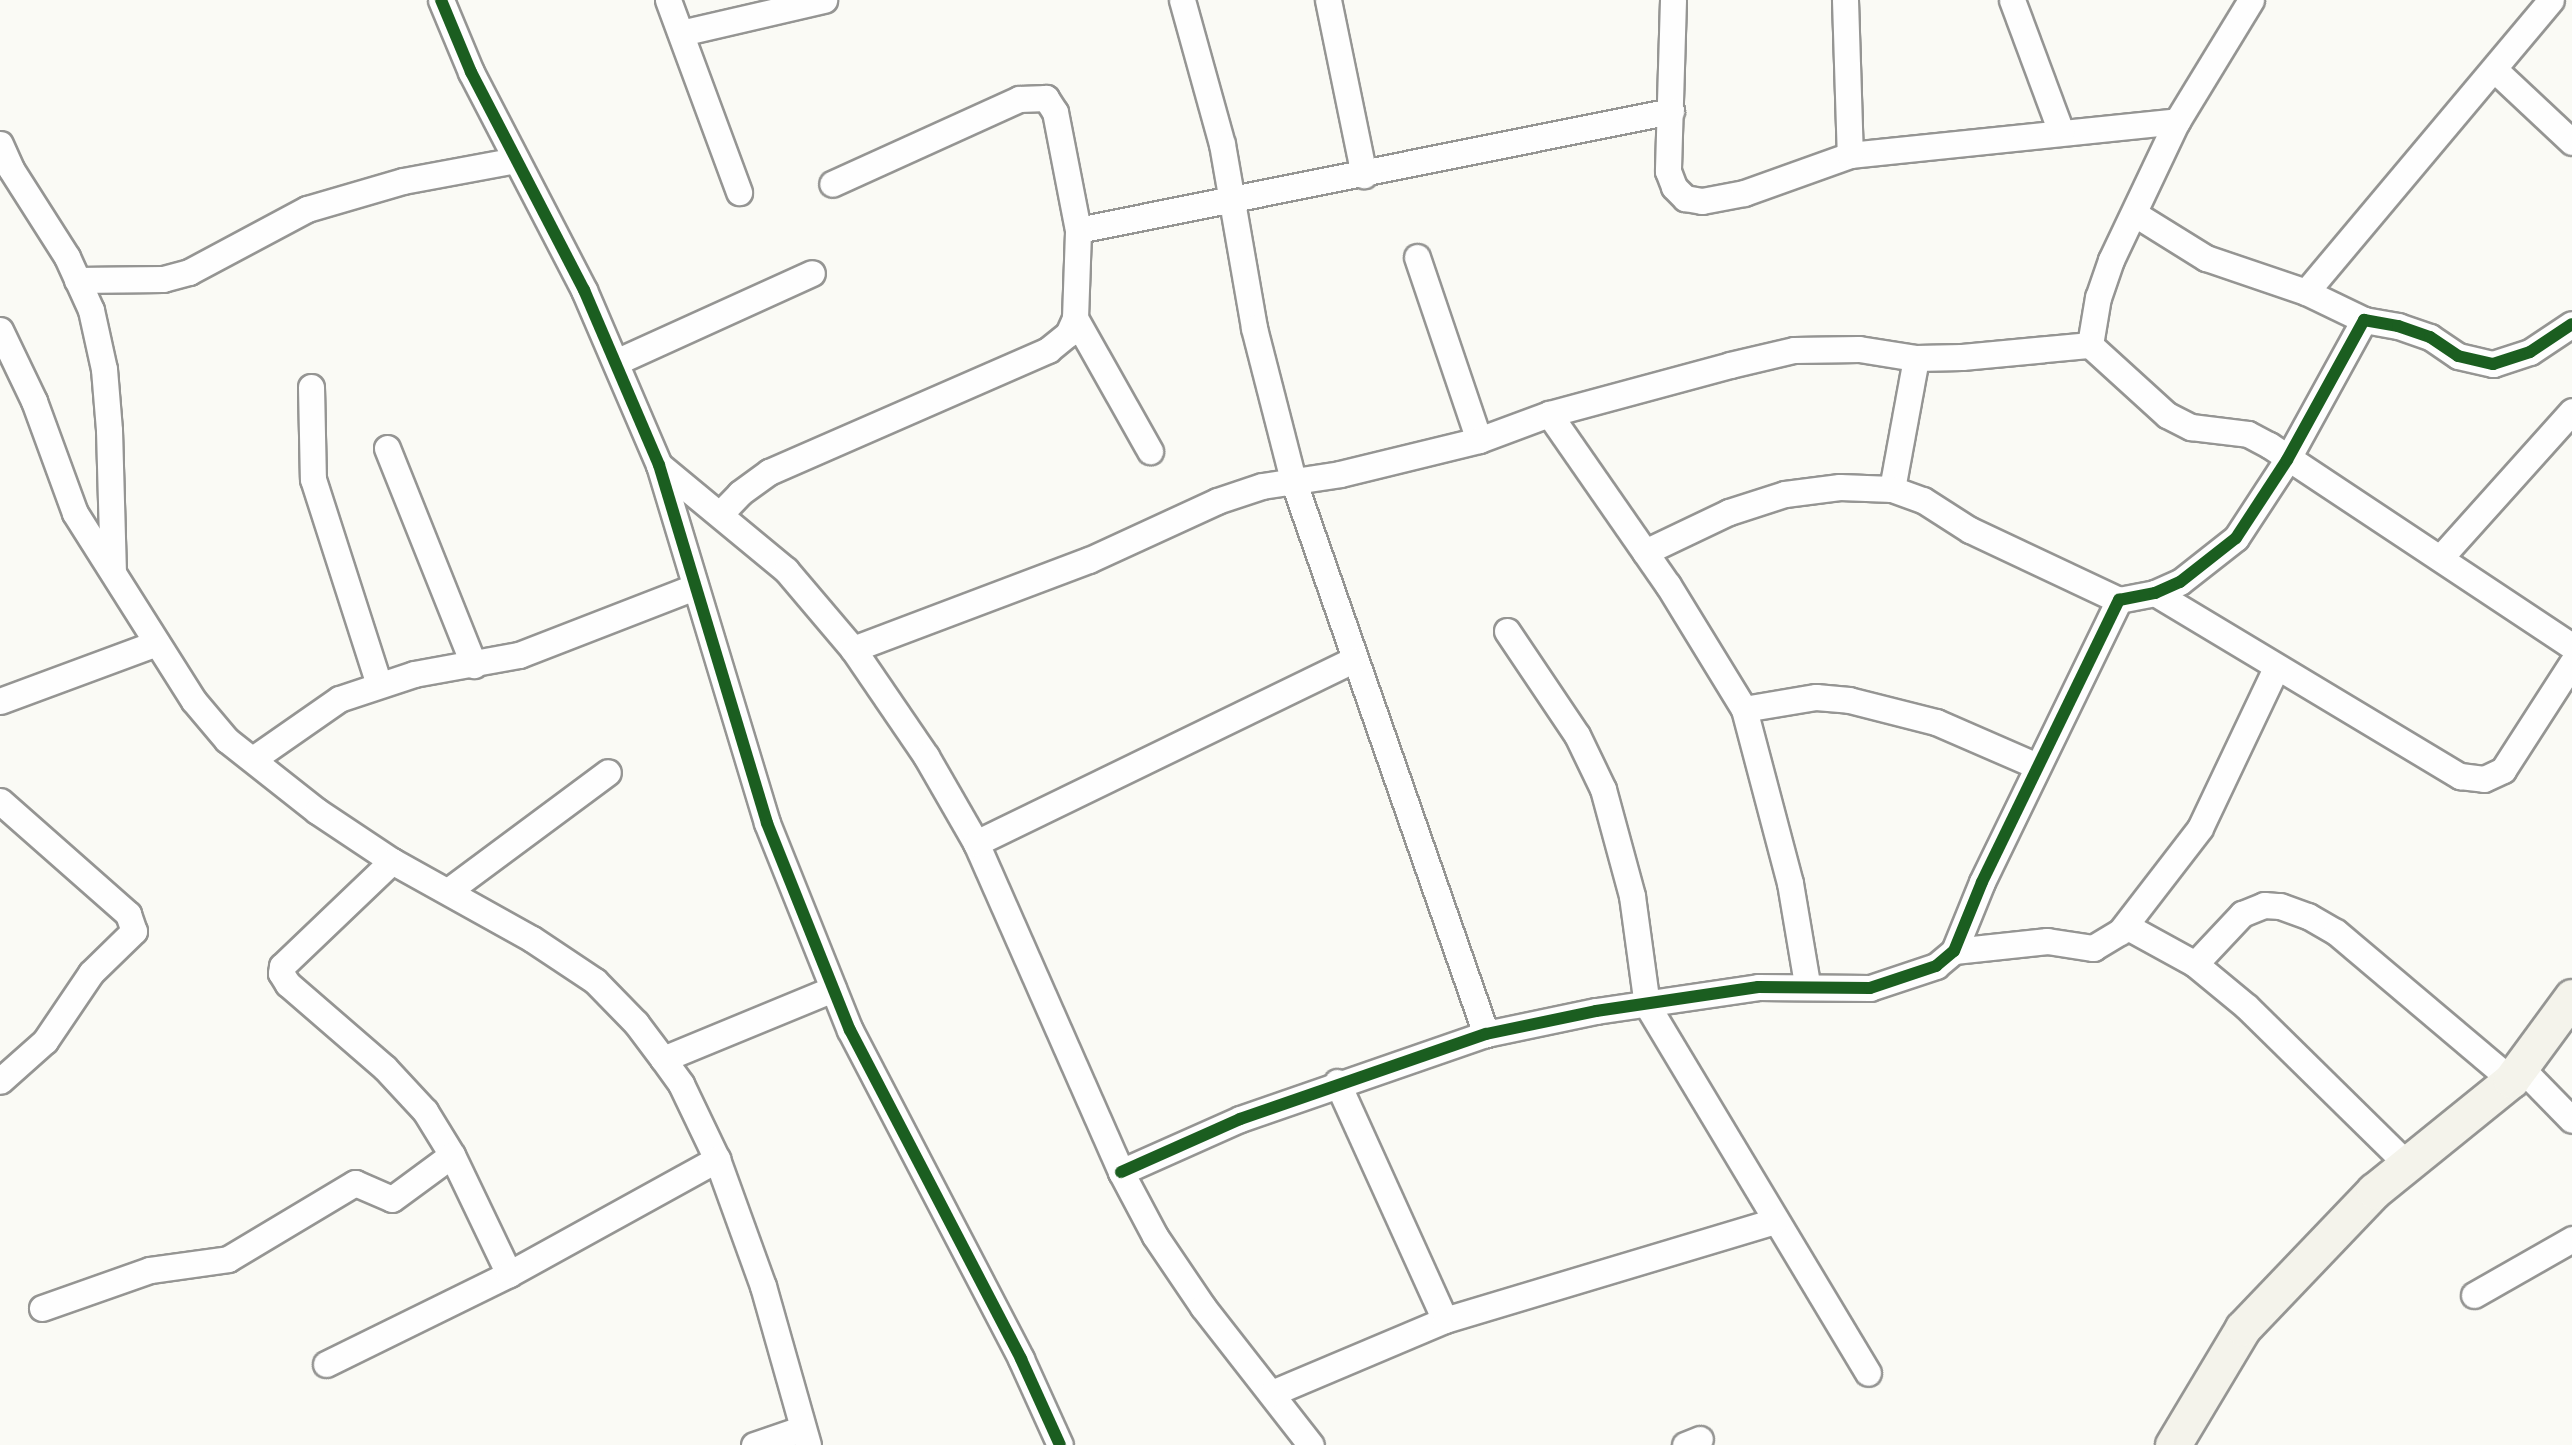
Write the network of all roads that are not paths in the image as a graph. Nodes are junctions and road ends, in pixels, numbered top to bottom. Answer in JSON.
{"nodes":[{"id":1,"x":441,"y":0,"type":"edge"},
{"id":2,"x":668,"y":0,"type":"edge"},
{"id":3,"x":824,"y":0,"type":"edge"},
{"id":4,"x":1182,"y":0,"type":"edge"},
{"id":5,"x":1328,"y":0,"type":"edge"},
{"id":6,"x":1673,"y":0,"type":"edge"},
{"id":7,"x":1845,"y":0,"type":"edge"},
{"id":8,"x":2012,"y":0,"type":"edge"},
{"id":9,"x":2251,"y":0,"type":"edge"},
{"id":10,"x":2552,"y":0,"type":"edge"},
{"id":11,"x":756,"y":8,"type":"edge"},
{"id":12,"x":681,"y":32,"type":"junction"},
{"id":13,"x":2496,"y":70,"type":"junction"},
{"id":14,"x":1671,"y":111,"type":"junction"},
{"id":15,"x":2177,"y":121,"type":"junction"},
{"id":16,"x":2061,"y":132,"type":"junction"},
{"id":17,"x":2572,"y":142,"type":"edge"},
{"id":18,"x":0,"y":144,"type":"edge"},
{"id":19,"x":1850,"y":155,"type":"junction"},
{"id":20,"x":516,"y":160,"type":"junction"},
{"id":21,"x":1364,"y":174,"type":"junction"},
{"id":22,"x":832,"y":184,"type":"dead end"},
{"id":23,"x":738,"y":192,"type":"dead end"},
{"id":24,"x":1231,"y":200,"type":"junction"},
{"id":25,"x":2135,"y":214,"type":"junction"},
{"id":26,"x":1078,"y":230,"type":"junction"},
{"id":27,"x":1418,"y":257,"type":"dead end"},
{"id":28,"x":812,"y":273,"type":"dead end"},
{"id":29,"x":77,"y":280,"type":"junction"},
{"id":30,"x":2306,"y":292,"type":"junction"},
{"id":31,"x":1074,"y":318,"type":"junction"},
{"id":32,"x":2364,"y":320,"type":"junction"},
{"id":33,"x":2572,"y":324,"type":"edge"},
{"id":34,"x":0,"y":330,"type":"edge"},
{"id":35,"x":2090,"y":345,"type":"junction"},
{"id":36,"x":1916,"y":358,"type":"junction"},
{"id":37,"x":616,"y":362,"type":"junction"},
{"id":38,"x":310,"y":388,"type":"dead end"},
{"id":39,"x":2572,"y":411,"type":"edge"},
{"id":40,"x":1550,"y":414,"type":"junction"},
{"id":41,"x":1479,"y":440,"type":"junction"},
{"id":42,"x":387,"y":448,"type":"dead end"},
{"id":43,"x":1150,"y":451,"type":"dead end"},
{"id":44,"x":2287,"y":460,"type":"junction"},
{"id":45,"x":659,"y":465,"type":"junction"},
{"id":46,"x":1293,"y":480,"type":"junction"},
{"id":47,"x":1892,"y":489,"type":"junction"},
{"id":48,"x":720,"y":514,"type":"junction"},
{"id":49,"x":1645,"y":552,"type":"junction"},
{"id":50,"x":2441,"y":557,"type":"junction"},
{"id":51,"x":113,"y":572,"type":"junction"},
{"id":52,"x":694,"y":587,"type":"junction"},
{"id":53,"x":2155,"y":593,"type":"junction"},
{"id":54,"x":2118,"y":600,"type":"junction"},
{"id":55,"x":1507,"y":631,"type":"dead end"},
{"id":56,"x":157,"y":643,"type":"junction"},
{"id":57,"x":2572,"y":646,"type":"edge"},
{"id":58,"x":853,"y":649,"type":"junction"},
{"id":59,"x":1353,"y":660,"type":"junction"},
{"id":60,"x":2572,"y":663,"type":"edge"},
{"id":61,"x":474,"y":665,"type":"junction"},
{"id":62,"x":2276,"y":668,"type":"junction"},
{"id":63,"x":379,"y":684,"type":"junction"},
{"id":64,"x":0,"y":701,"type":"edge"},
{"id":65,"x":1744,"y":709,"type":"junction"},
{"id":66,"x":253,"y":760,"type":"junction"},
{"id":67,"x":2037,"y":766,"type":"junction"},
{"id":68,"x":608,"y":772,"type":"dead end"},
{"id":69,"x":0,"y":801,"type":"edge"},
{"id":70,"x":976,"y":843,"type":"junction"},
{"id":71,"x":392,"y":861,"type":"junction"},
{"id":72,"x":448,"y":891,"type":"junction"},
{"id":73,"x":2126,"y":926,"type":"junction"},
{"id":74,"x":1954,"y":951,"type":"junction"},
{"id":75,"x":2195,"y":964,"type":"junction"},
{"id":76,"x":1807,"y":984,"type":"junction"},
{"id":77,"x":833,"y":989,"type":"junction"},
{"id":78,"x":2572,"y":997,"type":"edge"},
{"id":79,"x":1646,"y":1004,"type":"junction"},
{"id":80,"x":1486,"y":1034,"type":"junction"},
{"id":81,"x":663,"y":1059,"type":"junction"},
{"id":82,"x":2517,"y":1075,"type":"junction"},
{"id":83,"x":0,"y":1081,"type":"edge"},
{"id":84,"x":1338,"y":1082,"type":"junction"},
{"id":85,"x":2572,"y":1120,"type":"edge"},
{"id":86,"x":452,"y":1156,"type":"junction"},
{"id":87,"x":716,"y":1159,"type":"junction"},
{"id":88,"x":2408,"y":1165,"type":"junction"},
{"id":89,"x":1121,"y":1172,"type":"junction"},
{"id":90,"x":1774,"y":1221,"type":"junction"},
{"id":91,"x":2572,"y":1239,"type":"edge"},
{"id":92,"x":509,"y":1274,"type":"junction"},
{"id":93,"x":2474,"y":1295,"type":"dead end"},
{"id":94,"x":42,"y":1308,"type":"dead end"},
{"id":95,"x":1445,"y":1320,"type":"junction"},
{"id":96,"x":326,"y":1364,"type":"dead end"},
{"id":97,"x":1868,"y":1373,"type":"dead end"},
{"id":98,"x":1272,"y":1393,"type":"junction"},
{"id":99,"x":805,"y":1437,"type":"edge"},
{"id":100,"x":754,"y":1445,"type":"edge"},
{"id":101,"x":1060,"y":1445,"type":"edge"},
{"id":102,"x":1312,"y":1445,"type":"edge"},
{"id":103,"x":2173,"y":1445,"type":"edge"}],
"edges":[{"from":1,"to":20,"type":"street"},
{"from":2,"to":12,"type":"street"},
{"from":3,"to":11,"type":"street"},
{"from":4,"to":24,"type":"street"},
{"from":5,"to":21,"type":"street"},
{"from":6,"to":14,"type":"street"},
{"from":7,"to":19,"type":"street"},
{"from":8,"to":16,"type":"street"},
{"from":9,"to":15,"type":"street"},
{"from":10,"to":13,"type":"street"},
{"from":11,"to":12,"type":"street"},
{"from":12,"to":23,"type":"street"},
{"from":13,"to":17,"type":"street"},
{"from":13,"to":30,"type":"street"},
{"from":14,"to":19,"type":"street"},
{"from":14,"to":21,"type":"street"},
{"from":15,"to":16,"type":"street"},
{"from":15,"to":25,"type":"street"},
{"from":16,"to":19,"type":"street"},
{"from":18,"to":29,"type":"street"},
{"from":20,"to":29,"type":"street"},
{"from":20,"to":37,"type":"street"},
{"from":21,"to":24,"type":"street"},
{"from":22,"to":26,"type":"street"},
{"from":24,"to":26,"type":"street"},
{"from":24,"to":46,"type":"street"},
{"from":25,"to":30,"type":"street"},
{"from":25,"to":35,"type":"street"},
{"from":26,"to":31,"type":"street"},
{"from":27,"to":41,"type":"street"},
{"from":28,"to":37,"type":"street"},
{"from":29,"to":51,"type":"street"},
{"from":30,"to":32,"type":"street"},
{"from":31,"to":43,"type":"street"},
{"from":31,"to":48,"type":"street"},
{"from":32,"to":33,"type":"street"},
{"from":32,"to":44,"type":"street"},
{"from":34,"to":51,"type":"street"},
{"from":35,"to":36,"type":"street"},
{"from":35,"to":44,"type":"street"},
{"from":36,"to":40,"type":"street"},
{"from":36,"to":47,"type":"street"},
{"from":37,"to":45,"type":"street"},
{"from":38,"to":63,"type":"street"},
{"from":39,"to":50,"type":"street"},
{"from":40,"to":41,"type":"street"},
{"from":40,"to":49,"type":"street"},
{"from":41,"to":46,"type":"street"},
{"from":42,"to":61,"type":"street"},
{"from":44,"to":50,"type":"street"},
{"from":44,"to":53,"type":"street"},
{"from":45,"to":48,"type":"street"},
{"from":45,"to":52,"type":"street"},
{"from":46,"to":58,"type":"street"},
{"from":46,"to":59,"type":"street"},
{"from":47,"to":49,"type":"street"},
{"from":47,"to":54,"type":"street"},
{"from":48,"to":58,"type":"street"},
{"from":49,"to":65,"type":"street"},
{"from":50,"to":57,"type":"street"},
{"from":51,"to":56,"type":"street"},
{"from":52,"to":61,"type":"street"},
{"from":52,"to":77,"type":"street"},
{"from":53,"to":54,"type":"street"},
{"from":53,"to":62,"type":"street"},
{"from":54,"to":67,"type":"street"},
{"from":55,"to":79,"type":"street"},
{"from":56,"to":64,"type":"street"},
{"from":56,"to":66,"type":"street"},
{"from":58,"to":70,"type":"street"},
{"from":59,"to":70,"type":"street"},
{"from":59,"to":80,"type":"street"},
{"from":60,"to":62,"type":"street"},
{"from":61,"to":63,"type":"street"},
{"from":62,"to":73,"type":"street"},
{"from":63,"to":66,"type":"street"},
{"from":65,"to":67,"type":"street"},
{"from":65,"to":76,"type":"street"},
{"from":66,"to":71,"type":"street"},
{"from":67,"to":74,"type":"street"},
{"from":68,"to":72,"type":"street"},
{"from":69,"to":83,"type":"street"},
{"from":70,"to":89,"type":"street"},
{"from":71,"to":72,"type":"street"},
{"from":71,"to":86,"type":"street"},
{"from":72,"to":81,"type":"street"},
{"from":73,"to":74,"type":"street"},
{"from":73,"to":75,"type":"street"},
{"from":74,"to":76,"type":"street"},
{"from":75,"to":82,"type":"street"},
{"from":75,"to":88,"type":"street"},
{"from":76,"to":79,"type":"street"},
{"from":77,"to":81,"type":"street"},
{"from":77,"to":101,"type":"street"},
{"from":78,"to":82,"type":"main road"},
{"from":79,"to":80,"type":"street"},
{"from":79,"to":90,"type":"street"},
{"from":80,"to":84,"type":"street"},
{"from":81,"to":87,"type":"street"},
{"from":82,"to":85,"type":"street"},
{"from":82,"to":88,"type":"main road"},
{"from":84,"to":89,"type":"street"},
{"from":84,"to":95,"type":"street"},
{"from":86,"to":92,"type":"street"},
{"from":86,"to":94,"type":"street"},
{"from":87,"to":92,"type":"street"},
{"from":87,"to":99,"type":"street"},
{"from":88,"to":103,"type":"main road"},
{"from":89,"to":98,"type":"street"},
{"from":90,"to":95,"type":"street"},
{"from":90,"to":97,"type":"street"},
{"from":91,"to":93,"type":"street"},
{"from":92,"to":96,"type":"street"},
{"from":95,"to":98,"type":"street"},
{"from":98,"to":102,"type":"street"},
{"from":99,"to":100,"type":"street"}]}
